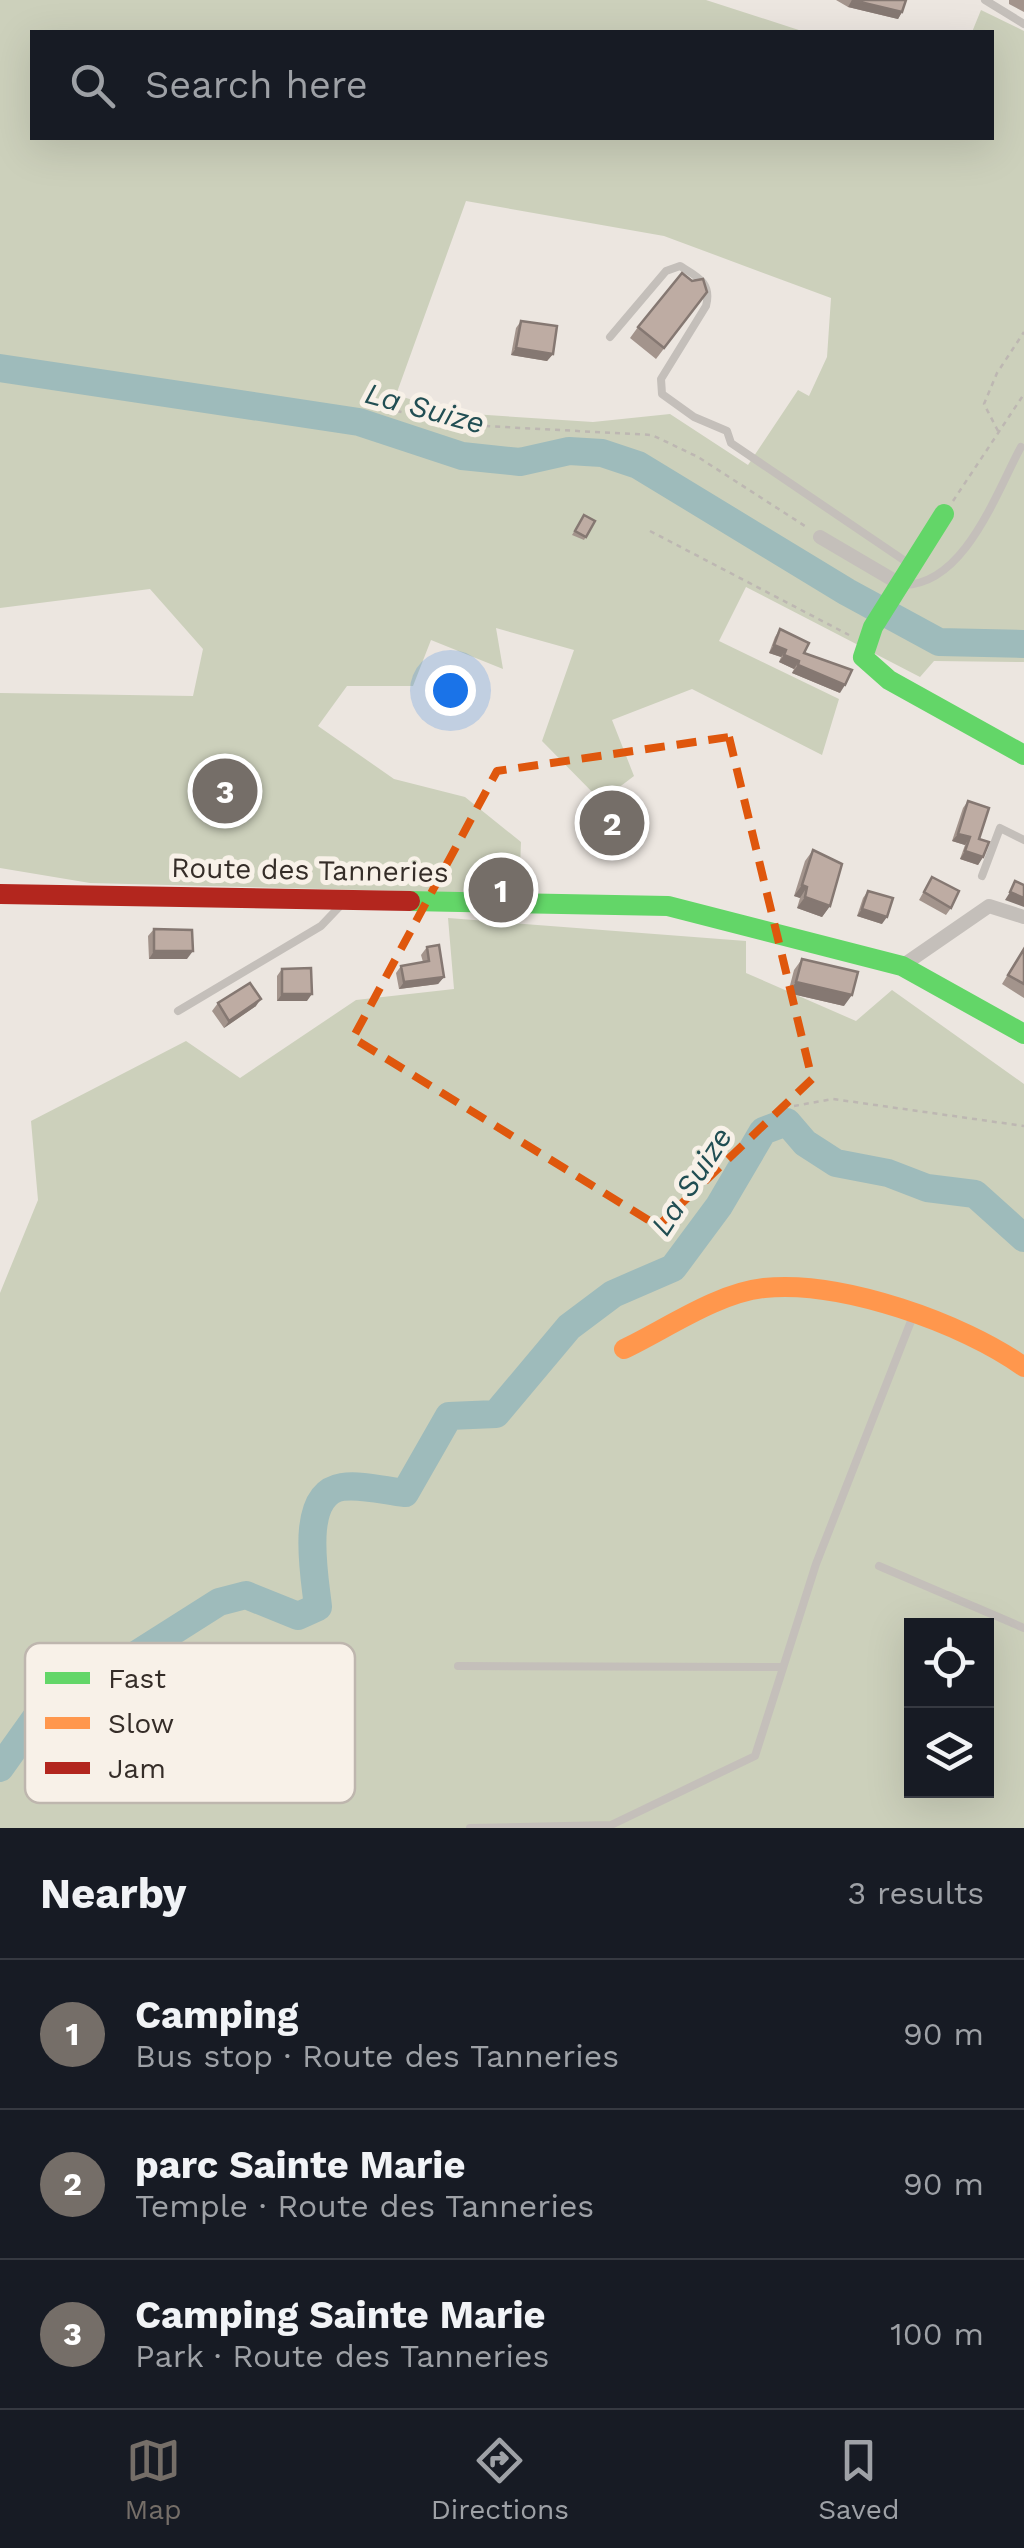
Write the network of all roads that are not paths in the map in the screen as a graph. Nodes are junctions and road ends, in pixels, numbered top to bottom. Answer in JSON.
{"nodes":[{"id":1,"x":985,"y":0,"type":"edge"},
{"id":2,"x":1024,"y":24,"type":"edge"},
{"id":3,"x":610,"y":336,"type":"dead end"},
{"id":4,"x":1021,"y":447,"type":"dead end"},
{"id":5,"x":944,"y":514,"type":"road end"},
{"id":6,"x":820,"y":537,"type":"road end"},
{"id":7,"x":912,"y":566,"type":"junction"},
{"id":8,"x":895,"y":593,"type":"junction"},
{"id":9,"x":1024,"y":755,"type":"edge"},
{"id":10,"x":1024,"y":840,"type":"edge"},
{"id":11,"x":982,"y":876,"type":"dead end"},
{"id":12,"x":3,"y":891,"type":"edge"},
{"id":13,"x":348,"y":898,"type":"junction"},
{"id":14,"x":1024,"y":917,"type":"edge"},
{"id":15,"x":902,"y":966,"type":"junction"},
{"id":16,"x":178,"y":1011,"type":"dead end"},
{"id":17,"x":1024,"y":1034,"type":"edge"},
{"id":18,"x":913,"y":1316,"type":"junction"},
{"id":19,"x":624,"y":1349,"type":"dead end"},
{"id":20,"x":1024,"y":1367,"type":"edge"},
{"id":21,"x":880,"y":1566,"type":"dead end"},
{"id":22,"x":1024,"y":1628,"type":"edge"},
{"id":23,"x":458,"y":1666,"type":"dead end"},
{"id":24,"x":783,"y":1668,"type":"junction"},
{"id":25,"x":470,"y":1828,"type":"edge"}],
"edges":[{"from":1,"to":2,"type":"lane"},
{"from":3,"to":7,"type":"lane"},
{"from":4,"to":8,"type":"lane"},
{"from":5,"to":7,"type":"street"},
{"from":6,"to":8,"type":"street"},
{"from":7,"to":8,"type":"street"},
{"from":8,"to":9,"type":"street"},
{"from":10,"to":11,"type":"lane"},
{"from":12,"to":13,"type":"street","name":"Route des Tanneries"},
{"from":13,"to":15,"type":"street","name":"Route des Tanneries"},
{"from":13,"to":16,"type":"lane"},
{"from":14,"to":15,"type":"street"},
{"from":15,"to":17,"type":"street","name":"Route des Tanneries"},
{"from":18,"to":19,"type":"street"},
{"from":18,"to":20,"type":"street"},
{"from":18,"to":24,"type":"lane"},
{"from":21,"to":22,"type":"lane"},
{"from":23,"to":24,"type":"lane"},
{"from":24,"to":25,"type":"lane"}]}
